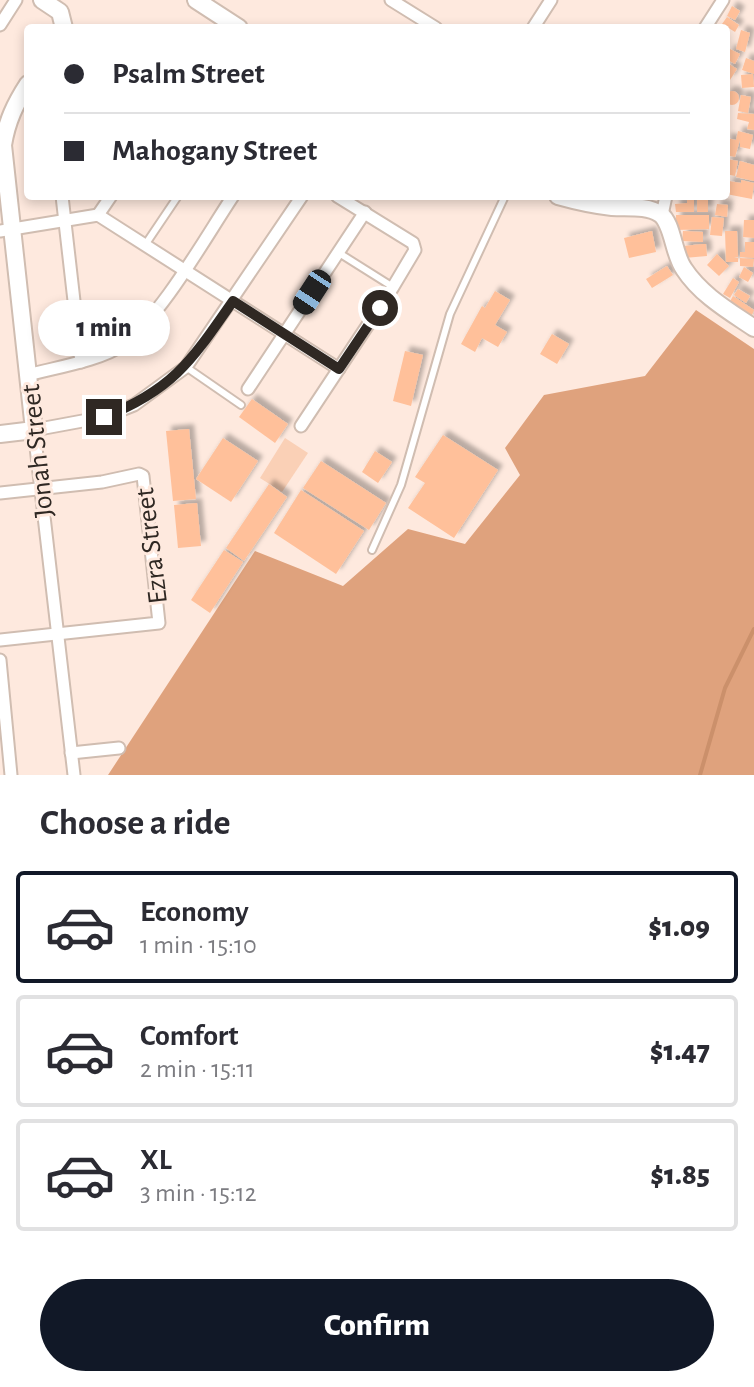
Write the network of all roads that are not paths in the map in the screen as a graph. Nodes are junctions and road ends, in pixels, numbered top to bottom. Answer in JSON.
{"nodes":[{"id":1,"x":16,"y":0,"type":"edge"},
{"id":2,"x":42,"y":0,"type":"edge"},
{"id":3,"x":196,"y":0,"type":"edge"},
{"id":4,"x":391,"y":0,"type":"edge"},
{"id":5,"x":551,"y":0,"type":"edge"},
{"id":6,"x":723,"y":0,"type":"edge"},
{"id":7,"x":63,"y":24,"type":"edge"},
{"id":8,"x":233,"y":24,"type":"edge"},
{"id":9,"x":430,"y":24,"type":"edge"},
{"id":10,"x":536,"y":24,"type":"edge"},
{"id":11,"x":708,"y":24,"type":"edge"},
{"id":12,"x":0,"y":25,"type":"edge"},
{"id":13,"x":24,"y":90,"type":"edge"},
{"id":14,"x":63,"y":200,"type":"edge"},
{"id":15,"x":108,"y":200,"type":"edge"},
{"id":16,"x":175,"y":200,"type":"edge"},
{"id":17,"x":230,"y":200,"type":"edge"},
{"id":18,"x":299,"y":200,"type":"edge"},
{"id":19,"x":344,"y":200,"type":"edge"},
{"id":20,"x":503,"y":200,"type":"edge"},
{"id":21,"x":574,"y":200,"type":"edge"},
{"id":22,"x":665,"y":200,"type":"edge"},
{"id":23,"x":365,"y":212,"type":"junction"},
{"id":24,"x":98,"y":215,"type":"junction"},
{"id":25,"x":662,"y":215,"type":"junction"},
{"id":26,"x":66,"y":222,"type":"junction"},
{"id":27,"x":6,"y":230,"type":"edge"},
{"id":28,"x":145,"y":245,"type":"junction"},
{"id":29,"x":338,"y":252,"type":"junction"},
{"id":30,"x":183,"y":269,"type":"junction"},
{"id":31,"x":393,"y":287,"type":"junction"},
{"id":32,"x":233,"y":301,"type":"junction"},
{"id":33,"x":754,"y":328,"type":"edge"},
{"id":34,"x":284,"y":335,"type":"junction"},
{"id":35,"x":81,"y":362,"type":"junction"},
{"id":36,"x":186,"y":367,"type":"junction"},
{"id":37,"x":339,"y":369,"type":"junction"},
{"id":38,"x":28,"y":375,"type":"junction"},
{"id":39,"x":248,"y":389,"type":"dead end"},
{"id":40,"x":241,"y":405,"type":"dead end"},
{"id":41,"x":301,"y":426,"type":"dead end"},
{"id":42,"x":34,"y":430,"type":"junction"},
{"id":43,"x":0,"y":434,"type":"edge"},
{"id":44,"x":41,"y":491,"type":"junction"},
{"id":45,"x":0,"y":493,"type":"edge"},
{"id":46,"x":372,"y":550,"type":"dead end"},
{"id":47,"x":58,"y":636,"type":"junction"},
{"id":48,"x":0,"y":640,"type":"edge"},
{"id":49,"x":0,"y":660,"type":"edge"},
{"id":50,"x":1,"y":690,"type":"edge"},
{"id":51,"x":3,"y":739,"type":"edge"},
{"id":52,"x":119,"y":748,"type":"dead end"},
{"id":53,"x":71,"y":753,"type":"junction"},
{"id":54,"x":11,"y":775,"type":"edge"},
{"id":55,"x":74,"y":775,"type":"edge"}],
"edges":[{"from":1,"to":12,"type":"street"},
{"from":2,"to":7,"type":"street"},
{"from":3,"to":8,"type":"street"},
{"from":4,"to":9,"type":"street"},
{"from":5,"to":10,"type":"street"},
{"from":6,"to":11,"type":"street"},
{"from":13,"to":27,"type":"street","name":"Jonah Street"},
{"from":14,"to":26,"type":"street"},
{"from":15,"to":24,"type":"street"},
{"from":16,"to":28,"type":"lane"},
{"from":17,"to":30,"type":"street"},
{"from":18,"to":32,"type":"street"},
{"from":19,"to":23,"type":"street"},
{"from":20,"to":46,"type":"lane"},
{"from":21,"to":25,"type":"street"},
{"from":22,"to":25,"type":"street"},
{"from":23,"to":29,"type":"street"},
{"from":23,"to":31,"type":"street"},
{"from":24,"to":26,"type":"street"},
{"from":24,"to":28,"type":"street"},
{"from":25,"to":33,"type":"street"},
{"from":26,"to":27,"type":"street"},
{"from":26,"to":35,"type":"street"},
{"from":27,"to":38,"type":"street","name":"Jonah Street"},
{"from":28,"to":30,"type":"street"},
{"from":29,"to":31,"type":"lane"},
{"from":29,"to":34,"type":"street"},
{"from":30,"to":32,"type":"street"},
{"from":30,"to":35,"type":"street"},
{"from":31,"to":37,"type":"street"},
{"from":32,"to":34,"type":"street"},
{"from":32,"to":36,"type":"street"},
{"from":34,"to":37,"type":"street"},
{"from":34,"to":39,"type":"street"},
{"from":35,"to":38,"type":"street"},
{"from":36,"to":40,"type":"lane"},
{"from":36,"to":42,"type":"street"},
{"from":37,"to":41,"type":"street"},
{"from":38,"to":42,"type":"street","name":"Jonah Street"},
{"from":42,"to":43,"type":"street"},
{"from":42,"to":44,"type":"street","name":"Jonah Street"},
{"from":44,"to":45,"type":"street"},
{"from":44,"to":47,"type":"street","name":"Jonah Street"},
{"from":44,"to":47,"type":"street","name":"Ezra Street"},
{"from":47,"to":48,"type":"street"},
{"from":47,"to":53,"type":"street","name":"Jonah Street"},
{"from":49,"to":50,"type":"street"},
{"from":50,"to":51,"type":"street"},
{"from":51,"to":54,"type":"street"},
{"from":52,"to":53,"type":"street"},
{"from":53,"to":55,"type":"street","name":"Jonah Street"}]}
